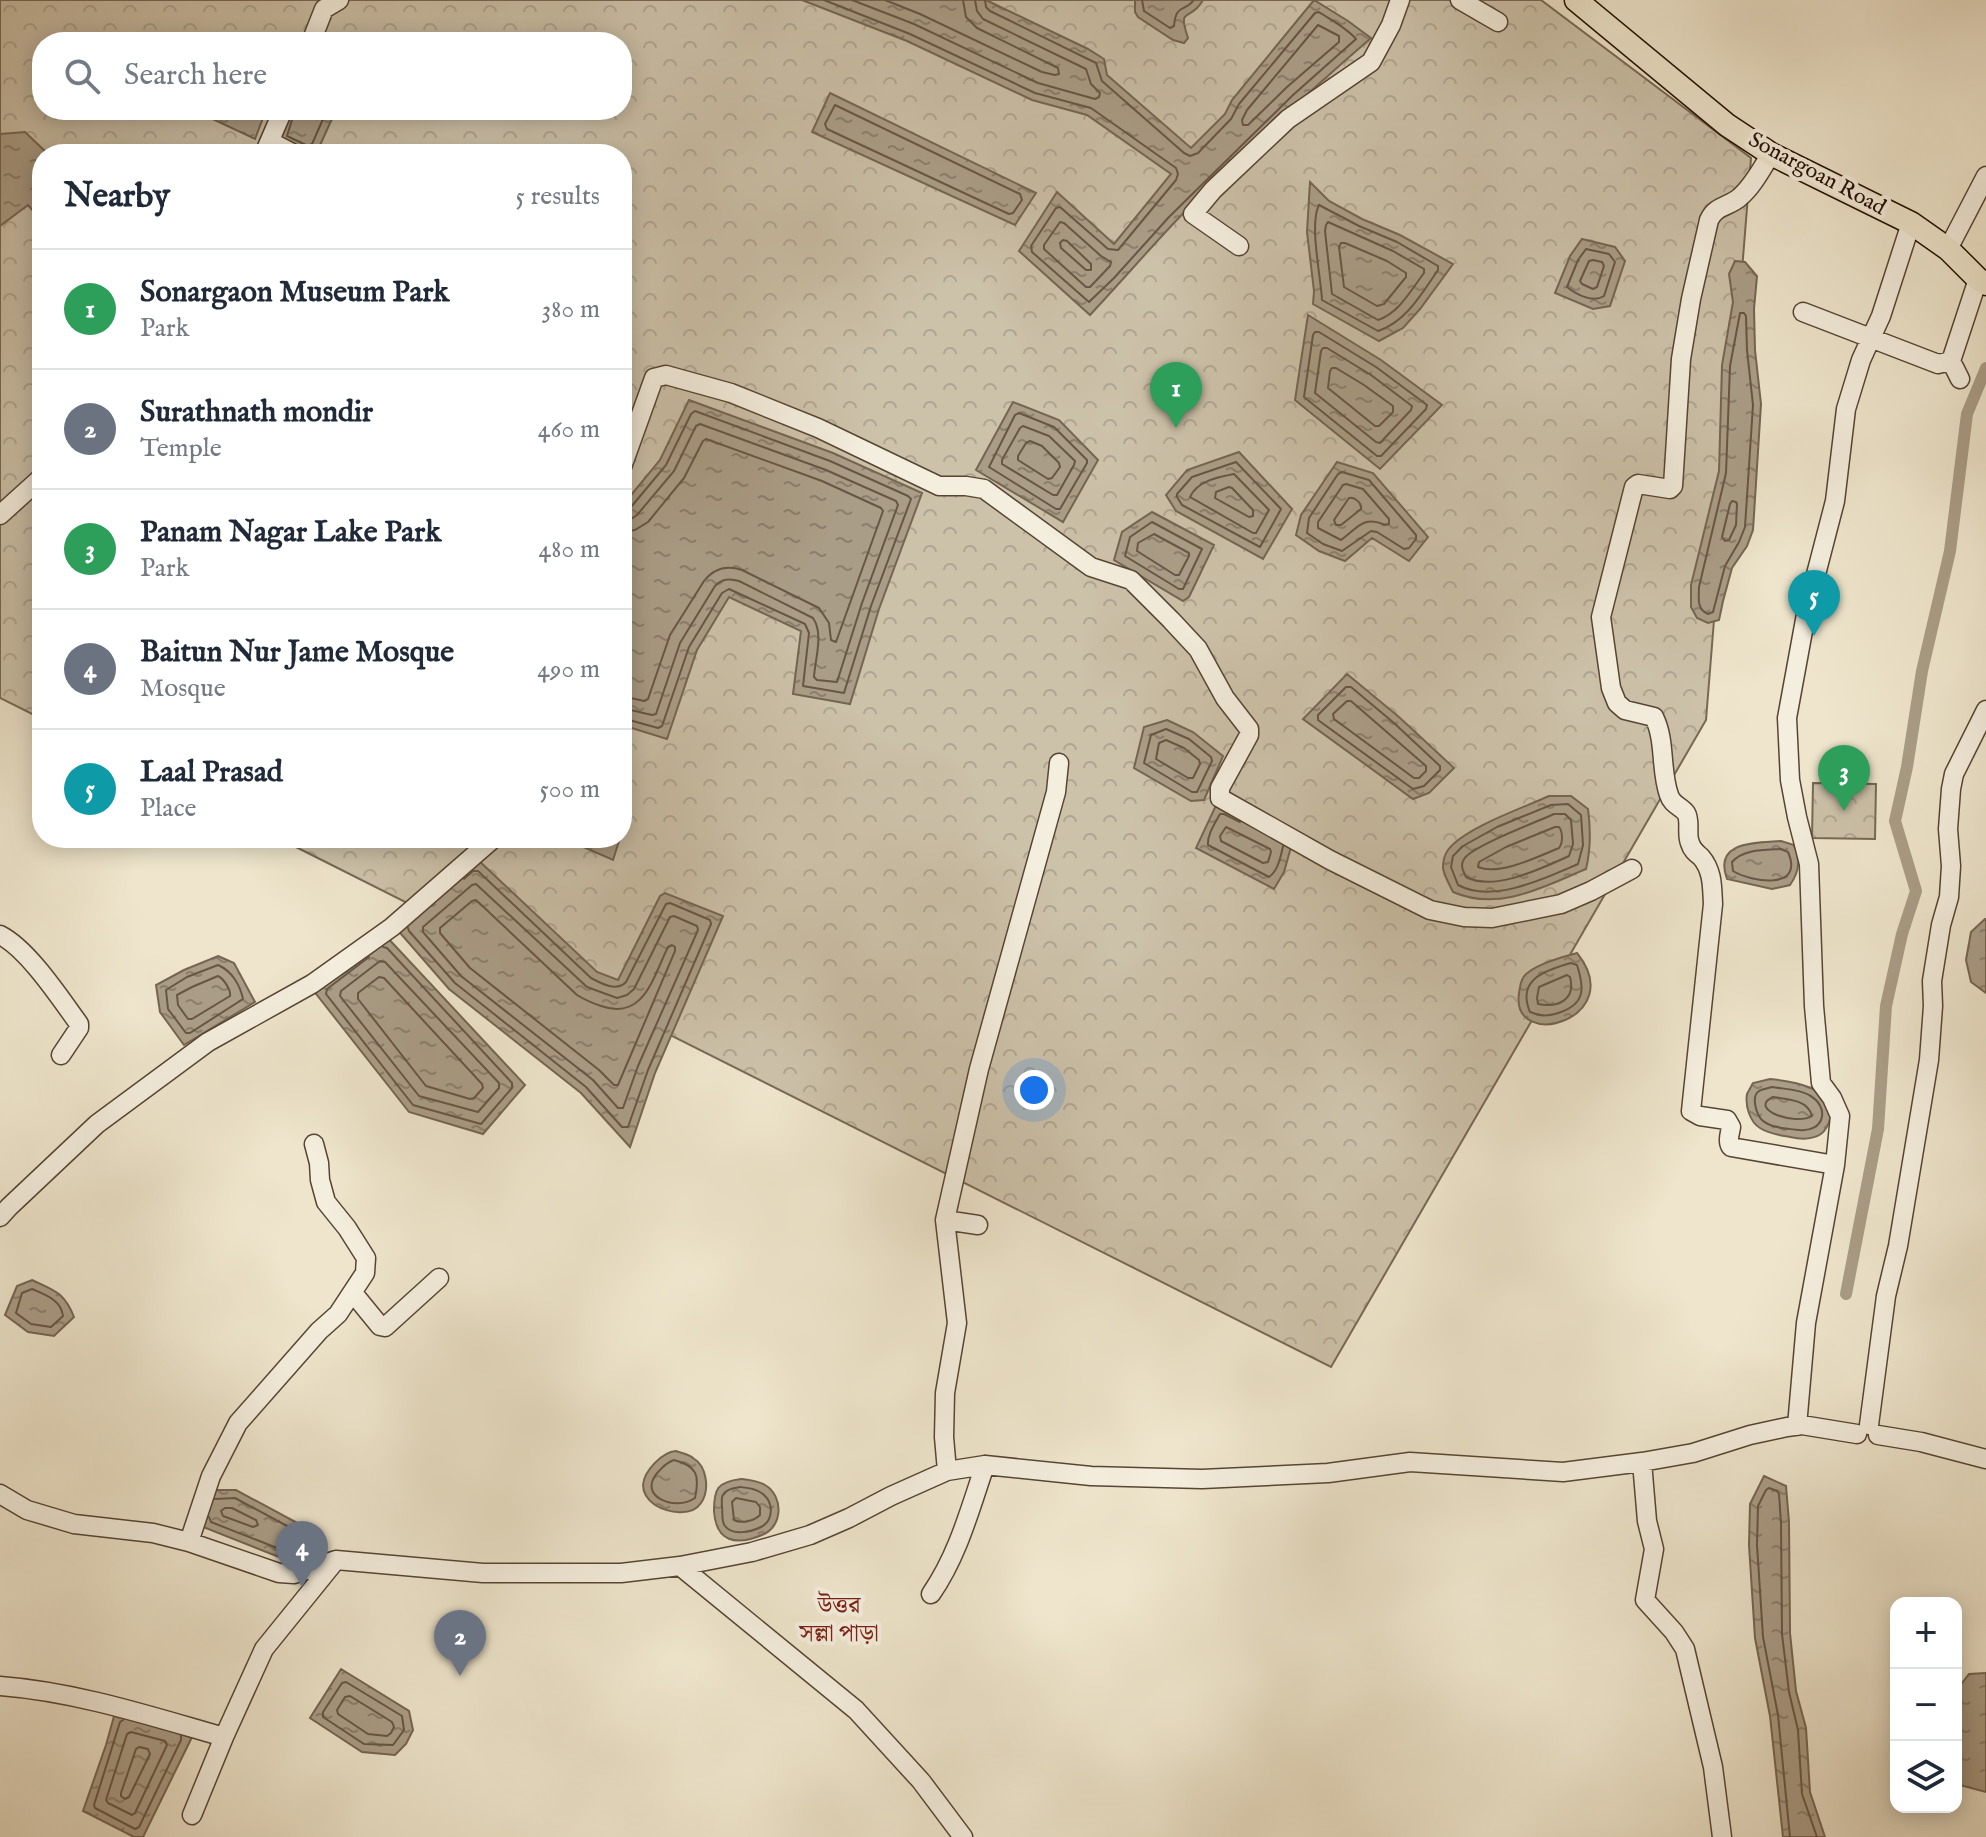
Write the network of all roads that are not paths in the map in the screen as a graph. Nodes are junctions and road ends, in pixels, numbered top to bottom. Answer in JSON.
{"nodes":[{"id":1,"x":339,"y":0,"type":"edge"},
{"id":2,"x":1400,"y":0,"type":"edge"},
{"id":3,"x":1460,"y":0,"type":"edge"},
{"id":4,"x":1576,"y":0,"type":"edge"},
{"id":5,"x":1498,"y":22,"type":"dead end"},
{"id":6,"x":315,"y":32,"type":"edge"},
{"id":7,"x":279,"y":120,"type":"edge"},
{"id":8,"x":270,"y":144,"type":"edge"},
{"id":9,"x":1771,"y":154,"type":"junction"},
{"id":10,"x":1986,"y":176,"type":"edge"},
{"id":11,"x":1911,"y":223,"type":"junction"},
{"id":12,"x":1239,"y":246,"type":"dead end"},
{"id":13,"x":1948,"y":249,"type":"junction"},
{"id":14,"x":1982,"y":281,"type":"edge"},
{"id":15,"x":1803,"y":312,"type":"dead end"},
{"id":16,"x":1873,"y":338,"type":"junction"},
{"id":17,"x":1951,"y":361,"type":"junction"},
{"id":18,"x":1960,"y":379,"type":"dead end"},
{"id":19,"x":632,"y":439,"type":"edge"},
{"id":20,"x":32,"y":486,"type":"edge"},
{"id":21,"x":0,"y":515,"type":"edge"},
{"id":22,"x":1986,"y":710,"type":"edge"},
{"id":23,"x":1059,"y":763,"type":"dead end"},
{"id":24,"x":483,"y":848,"type":"edge"},
{"id":25,"x":1632,"y":869,"type":"dead end"},
{"id":26,"x":0,"y":935,"type":"edge"},
{"id":27,"x":61,"y":1055,"type":"dead end"},
{"id":28,"x":314,"y":1144,"type":"dead end"},
{"id":29,"x":1835,"y":1165,"type":"junction"},
{"id":30,"x":0,"y":1217,"type":"edge"},
{"id":31,"x":945,"y":1220,"type":"junction"},
{"id":32,"x":978,"y":1225,"type":"dead end"},
{"id":33,"x":439,"y":1278,"type":"dead end"},
{"id":34,"x":353,"y":1293,"type":"junction"},
{"id":35,"x":1797,"y":1426,"type":"junction"},
{"id":36,"x":1868,"y":1431,"type":"junction"},
{"id":37,"x":1986,"y":1459,"type":"edge"},
{"id":38,"x":1642,"y":1462,"type":"junction"},
{"id":39,"x":985,"y":1465,"type":"junction"},
{"id":40,"x":947,"y":1471,"type":"junction"},
{"id":41,"x":0,"y":1494,"type":"edge"},
{"id":42,"x":189,"y":1542,"type":"junction"},
{"id":43,"x":336,"y":1560,"type":"junction"},
{"id":44,"x":680,"y":1566,"type":"junction"},
{"id":45,"x":931,"y":1594,"type":"dead end"},
{"id":46,"x":0,"y":1686,"type":"edge"},
{"id":47,"x":224,"y":1737,"type":"junction"},
{"id":48,"x":192,"y":1815,"type":"dead end"},
{"id":49,"x":963,"y":1837,"type":"edge"},
{"id":50,"x":1722,"y":1837,"type":"edge"}],
"edges":[{"from":1,"to":6,"type":"street"},
{"from":2,"to":12,"type":"street"},
{"from":3,"to":5,"type":"street"},
{"from":4,"to":9,"type":"main road","name":"Sonargoan Road"},
{"from":7,"to":8,"type":"street"},
{"from":9,"to":11,"type":"main road","name":"Sonargoan Road"},
{"from":9,"to":29,"type":"street"},
{"from":10,"to":13,"type":"street"},
{"from":11,"to":13,"type":"main road","name":"Sonargoan Road"},
{"from":11,"to":16,"type":"street"},
{"from":13,"to":14,"type":"main road","name":"Sonargoan Road"},
{"from":14,"to":17,"type":"street"},
{"from":15,"to":16,"type":"street"},
{"from":16,"to":17,"type":"street"},
{"from":16,"to":29,"type":"street"},
{"from":17,"to":18,"type":"street"},
{"from":19,"to":25,"type":"street"},
{"from":20,"to":21,"type":"street"},
{"from":22,"to":36,"type":"street"},
{"from":23,"to":31,"type":"street"},
{"from":24,"to":30,"type":"street"},
{"from":26,"to":27,"type":"street"},
{"from":28,"to":34,"type":"street"},
{"from":29,"to":35,"type":"street"},
{"from":31,"to":32,"type":"street"},
{"from":31,"to":40,"type":"street"},
{"from":33,"to":34,"type":"street"},
{"from":34,"to":42,"type":"street"},
{"from":35,"to":36,"type":"street"},
{"from":35,"to":38,"type":"street"},
{"from":36,"to":37,"type":"street"},
{"from":38,"to":39,"type":"street"},
{"from":38,"to":50,"type":"street"},
{"from":39,"to":40,"type":"street"},
{"from":39,"to":45,"type":"street"},
{"from":40,"to":44,"type":"street"},
{"from":41,"to":42,"type":"street"},
{"from":42,"to":43,"type":"street"},
{"from":43,"to":44,"type":"street"},
{"from":43,"to":47,"type":"street"},
{"from":44,"to":49,"type":"street"},
{"from":46,"to":47,"type":"street"},
{"from":47,"to":48,"type":"street"}]}
